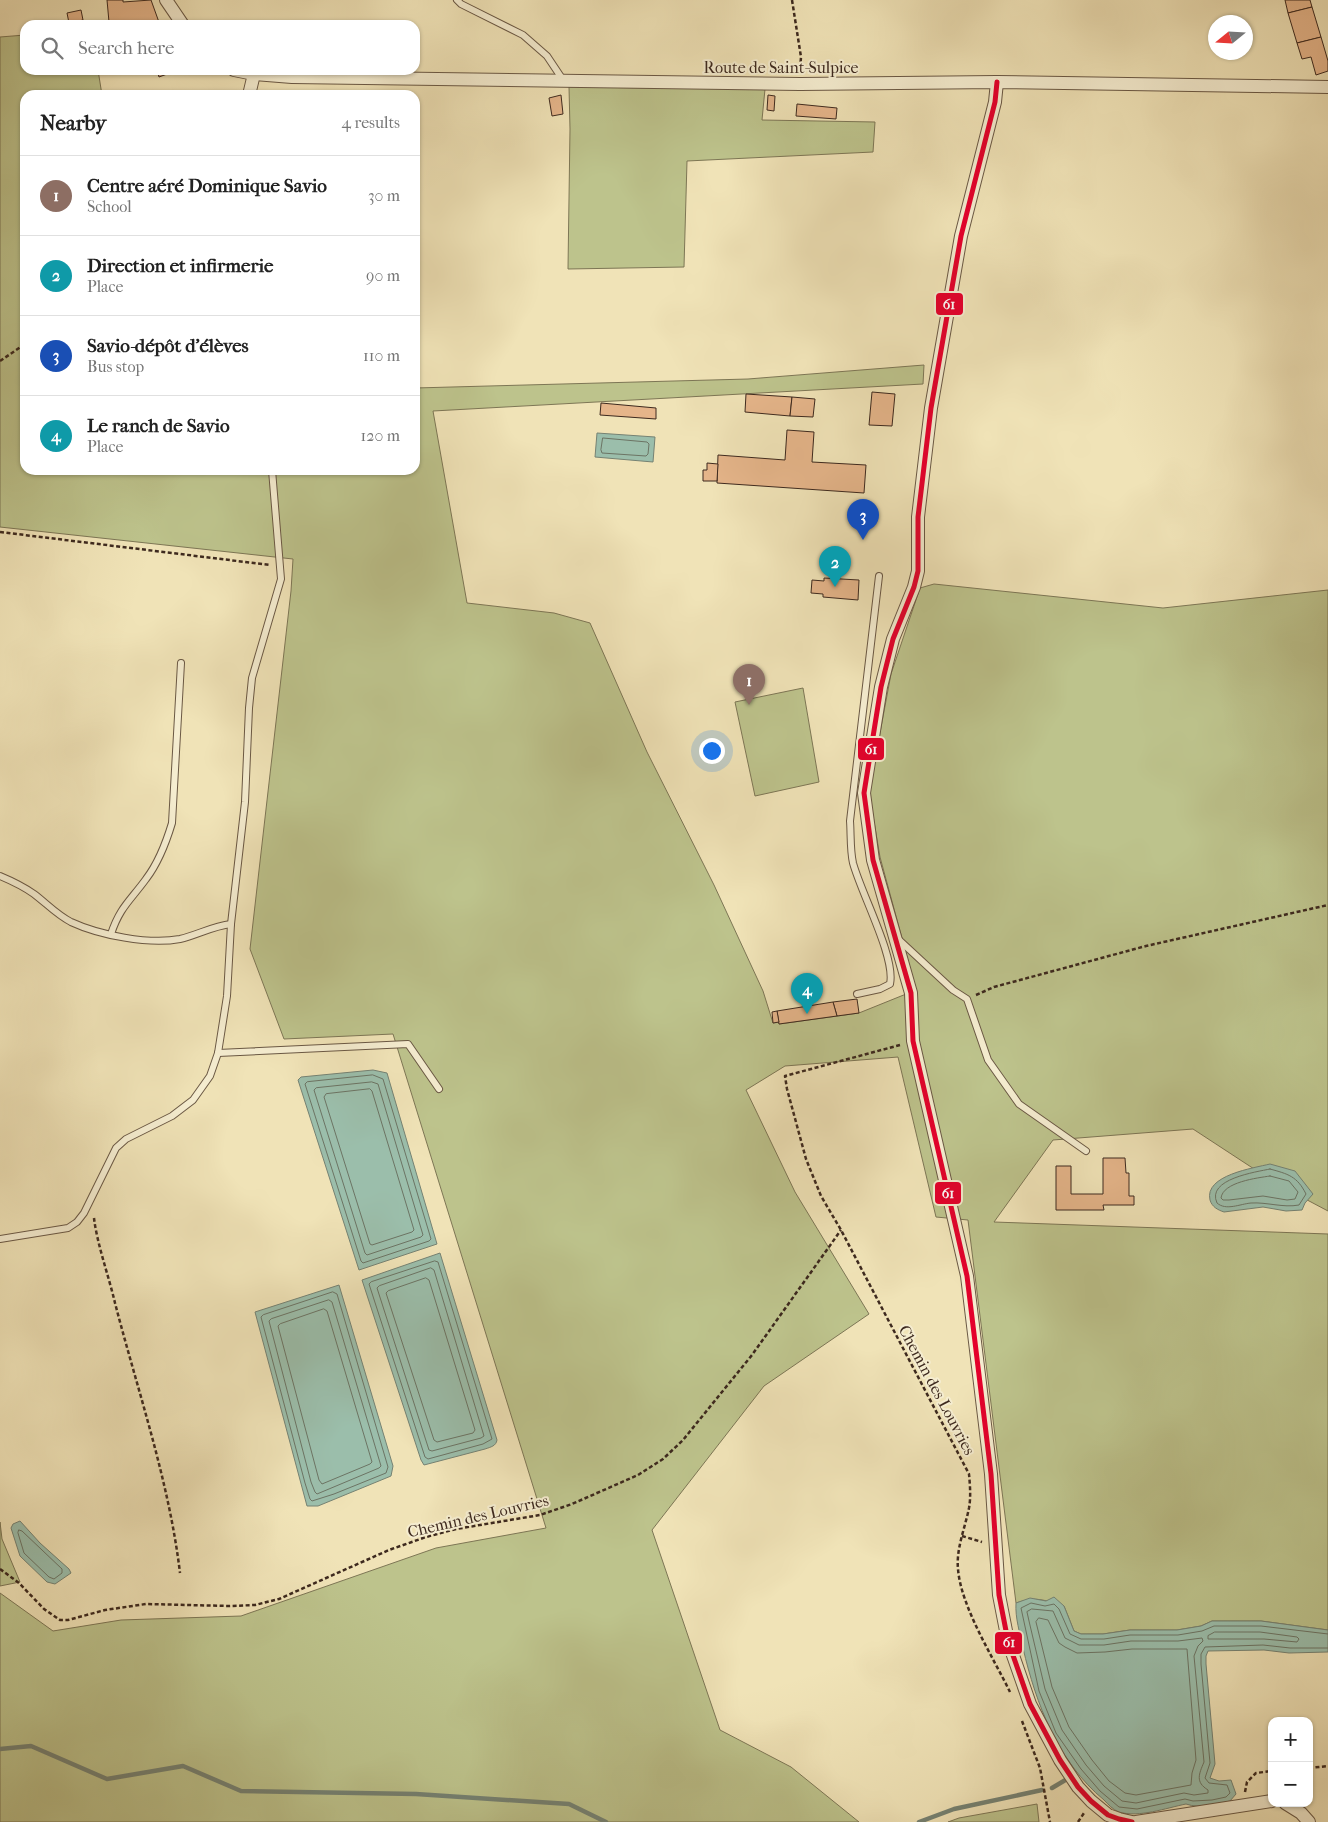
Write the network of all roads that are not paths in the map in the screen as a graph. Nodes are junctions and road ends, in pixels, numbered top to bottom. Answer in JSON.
{"nodes":[{"id":1,"x":166,"y":0,"type":"edge"},
{"id":2,"x":457,"y":0,"type":"edge"},
{"id":3,"x":180,"y":20,"type":"edge"},
{"id":4,"x":254,"y":75,"type":"edge"},
{"id":5,"x":267,"y":75,"type":"edge"},
{"id":6,"x":564,"y":81,"type":"junction"},
{"id":7,"x":997,"y":82,"type":"junction"},
{"id":8,"x":1328,"y":87,"type":"edge"},
{"id":9,"x":250,"y":90,"type":"edge"},
{"id":10,"x":272,"y":475,"type":"edge"},
{"id":11,"x":879,"y":576,"type":"dead end"},
{"id":12,"x":182,"y":663,"type":"dead end"},
{"id":13,"x":0,"y":876,"type":"edge"},
{"id":14,"x":231,"y":924,"type":"junction"},
{"id":15,"x":111,"y":934,"type":"junction"},
{"id":16,"x":895,"y":936,"type":"junction"},
{"id":17,"x":857,"y":994,"type":"dead end"},
{"id":18,"x":218,"y":1053,"type":"junction"},
{"id":19,"x":439,"y":1089,"type":"dead end"},
{"id":20,"x":1086,"y":1151,"type":"dead end"},
{"id":21,"x":0,"y":1239,"type":"edge"},
{"id":22,"x":1268,"y":1801,"type":"edge"},
{"id":23,"x":1291,"y":1807,"type":"edge"},
{"id":24,"x":1134,"y":1822,"type":"edge"},
{"id":25,"x":1309,"y":1822,"type":"edge"}],
"edges":[{"from":1,"to":3,"type":"street"},
{"from":2,"to":6,"type":"lane"},
{"from":4,"to":9,"type":"street"},
{"from":5,"to":6,"type":"street","name":"Route de Saint-Sulpice"},
{"from":6,"to":7,"type":"street","name":"Route de Saint-Sulpice"},
{"from":7,"to":8,"type":"street","name":"Route de Saint-Sulpice"},
{"from":7,"to":16,"type":"street"},
{"from":10,"to":14,"type":"lane"},
{"from":11,"to":17,"type":"lane"},
{"from":12,"to":15,"type":"lane"},
{"from":13,"to":15,"type":"lane"},
{"from":14,"to":15,"type":"lane"},
{"from":14,"to":18,"type":"lane"},
{"from":16,"to":20,"type":"lane"},
{"from":16,"to":24,"type":"street"},
{"from":18,"to":19,"type":"lane"},
{"from":18,"to":21,"type":"lane"},
{"from":22,"to":24,"type":"street"},
{"from":23,"to":25,"type":"street"}]}
